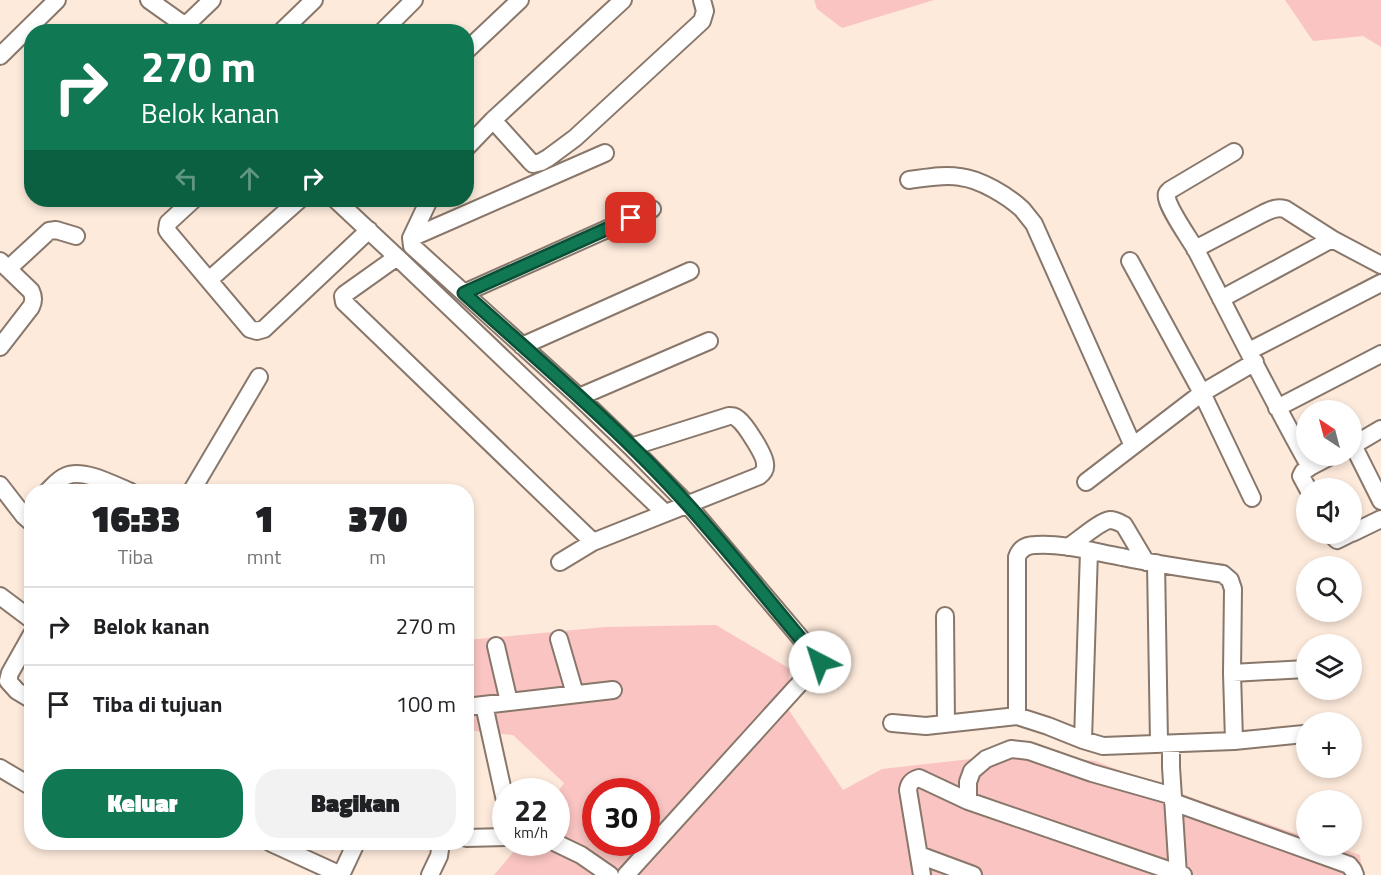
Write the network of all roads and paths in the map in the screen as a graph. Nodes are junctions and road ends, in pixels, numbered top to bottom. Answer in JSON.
{"nodes":[{"id":1,"x":57,"y":0,"type":"edge"},
{"id":2,"x":149,"y":0,"type":"edge"},
{"id":3,"x":212,"y":0,"type":"edge"},
{"id":4,"x":314,"y":0,"type":"edge"},
{"id":5,"x":414,"y":0,"type":"edge"},
{"id":6,"x":520,"y":0,"type":"edge"},
{"id":7,"x":623,"y":0,"type":"edge"},
{"id":8,"x":702,"y":0,"type":"edge"},
{"id":9,"x":33,"y":24,"type":"edge"},
{"id":10,"x":184,"y":24,"type":"edge"},
{"id":11,"x":193,"y":24,"type":"edge"},
{"id":12,"x":294,"y":24,"type":"edge"},
{"id":13,"x":390,"y":24,"type":"edge"},
{"id":14,"x":24,"y":32,"type":"edge"},
{"id":15,"x":474,"y":43,"type":"edge"},
{"id":16,"x":0,"y":56,"type":"edge"},
{"id":17,"x":493,"y":120,"type":"junction"},
{"id":18,"x":474,"y":140,"type":"edge"},
{"id":19,"x":1234,"y":152,"type":"dead end"},
{"id":20,"x":605,"y":153,"type":"dead end"},
{"id":21,"x":909,"y":180,"type":"dead end"},
{"id":22,"x":185,"y":207,"type":"edge"},
{"id":23,"x":291,"y":207,"type":"edge"},
{"id":24,"x":344,"y":207,"type":"edge"},
{"id":25,"x":426,"y":207,"type":"edge"},
{"id":26,"x":652,"y":209,"type":"dead end"},
{"id":27,"x":369,"y":230,"type":"junction"},
{"id":28,"x":76,"y":236,"type":"dead end"},
{"id":29,"x":411,"y":238,"type":"junction"},
{"id":30,"x":1332,"y":239,"type":"junction"},
{"id":31,"x":1195,"y":249,"type":"junction"},
{"id":32,"x":397,"y":257,"type":"junction"},
{"id":33,"x":1130,"y":261,"type":"dead end"},
{"id":34,"x":4,"y":265,"type":"edge"},
{"id":35,"x":1381,"y":265,"type":"edge"},
{"id":36,"x":690,"y":271,"type":"dead end"},
{"id":37,"x":209,"y":280,"type":"junction"},
{"id":38,"x":1381,"y":283,"type":"edge"},
{"id":39,"x":464,"y":293,"type":"junction"},
{"id":40,"x":1221,"y":299,"type":"junction"},
{"id":41,"x":709,"y":341,"type":"dead end"},
{"id":42,"x":522,"y":346,"type":"junction"},
{"id":43,"x":0,"y":347,"type":"edge"},
{"id":44,"x":1381,"y":354,"type":"edge"},
{"id":45,"x":1252,"y":357,"type":"junction"},
{"id":46,"x":259,"y":376,"type":"dead end"},
{"id":47,"x":1202,"y":393,"type":"junction"},
{"id":48,"x":579,"y":397,"type":"junction"},
{"id":49,"x":1277,"y":408,"type":"junction"},
{"id":50,"x":1381,"y":429,"type":"edge"},
{"id":51,"x":1362,"y":439,"type":"edge"},
{"id":52,"x":1133,"y":446,"type":"junction"},
{"id":53,"x":631,"y":447,"type":"junction"},
{"id":54,"x":1362,"y":464,"type":"edge"},
{"id":55,"x":1310,"y":467,"type":"joint"},
{"id":56,"x":1302,"y":478,"type":"edge"},
{"id":57,"x":1086,"y":482,"type":"dead end"},
{"id":58,"x":56,"y":484,"type":"edge"},
{"id":59,"x":110,"y":484,"type":"edge"},
{"id":60,"x":196,"y":484,"type":"edge"},
{"id":61,"x":3,"y":496,"type":"edge"},
{"id":62,"x":1252,"y":498,"type":"dead end"},
{"id":63,"x":1381,"y":501,"type":"edge"},
{"id":64,"x":675,"y":509,"type":"junction"},
{"id":65,"x":24,"y":512,"type":"edge"},
{"id":66,"x":1379,"y":525,"type":"edge"},
{"id":67,"x":1362,"y":530,"type":"edge"},
{"id":68,"x":593,"y":542,"type":"junction"},
{"id":69,"x":1068,"y":547,"type":"junction"},
{"id":70,"x":1089,"y":551,"type":"junction"},
{"id":71,"x":560,"y":562,"type":"dead end"},
{"id":72,"x":1151,"y":562,"type":"junction"},
{"id":73,"x":0,"y":596,"type":"edge"},
{"id":74,"x":24,"y":614,"type":"edge"},
{"id":75,"x":945,"y":616,"type":"dead end"},
{"id":76,"x":559,"y":639,"type":"dead end"},
{"id":77,"x":496,"y":646,"type":"dead end"},
{"id":78,"x":24,"y":648,"type":"edge"},
{"id":79,"x":1296,"y":670,"type":"edge"},
{"id":80,"x":1232,"y":673,"type":"junction"},
{"id":81,"x":614,"y":690,"type":"dead end"},
{"id":82,"x":575,"y":694,"type":"junction"},
{"id":83,"x":24,"y":695,"type":"edge"},
{"id":84,"x":509,"y":702,"type":"junction"},
{"id":85,"x":484,"y":705,"type":"junction"},
{"id":86,"x":474,"y":707,"type":"edge"},
{"id":87,"x":1017,"y":716,"type":"junction"},
{"id":88,"x":892,"y":723,"type":"dead end"},
{"id":89,"x":946,"y":724,"type":"junction"},
{"id":90,"x":1296,"y":735,"type":"edge"},
{"id":91,"x":1083,"y":740,"type":"junction"},
{"id":92,"x":1234,"y":741,"type":"junction"},
{"id":93,"x":1168,"y":752,"type":"junction"},
{"id":94,"x":0,"y":768,"type":"edge"},
{"id":95,"x":500,"y":778,"type":"edge"},
{"id":96,"x":24,"y":783,"type":"edge"},
{"id":97,"x":1173,"y":799,"type":"junction"},
{"id":98,"x":968,"y":801,"type":"junction"},
{"id":99,"x":492,"y":837,"type":"edge"},
{"id":100,"x":474,"y":838,"type":"edge"},
{"id":101,"x":286,"y":850,"type":"edge"},
{"id":102,"x":353,"y":850,"type":"edge"},
{"id":103,"x":440,"y":850,"type":"edge"},
{"id":104,"x":570,"y":850,"type":"edge"},
{"id":105,"x":919,"y":855,"type":"junction"},
{"id":106,"x":1179,"y":874,"type":"edge"},
{"id":107,"x":341,"y":875,"type":"edge"},
{"id":108,"x":430,"y":875,"type":"edge"},
{"id":109,"x":610,"y":875,"type":"edge"},
{"id":110,"x":626,"y":875,"type":"edge"},
{"id":111,"x":922,"y":875,"type":"edge"},
{"id":112,"x":973,"y":875,"type":"edge"},
{"id":113,"x":1354,"y":875,"type":"edge"}],
"edges":[{"from":1,"to":9,"type":"street"},
{"from":2,"to":10,"type":"street"},
{"from":3,"to":11,"type":"street"},
{"from":4,"to":12,"type":"street"},
{"from":5,"to":13,"type":"street"},
{"from":6,"to":15,"type":"street"},
{"from":7,"to":17,"type":"street"},
{"from":8,"to":17,"type":"street"},
{"from":14,"to":16,"type":"street"},
{"from":17,"to":18,"type":"street"},
{"from":19,"to":31,"type":"street"},
{"from":20,"to":29,"type":"street"},
{"from":21,"to":52,"type":"street"},
{"from":22,"to":37,"type":"street"},
{"from":23,"to":37,"type":"street"},
{"from":24,"to":27,"type":"street"},
{"from":25,"to":29,"type":"street"},
{"from":26,"to":39,"type":"street"},
{"from":27,"to":32,"type":"street"},
{"from":27,"to":37,"type":"street"},
{"from":28,"to":34,"type":"street"},
{"from":29,"to":39,"type":"street"},
{"from":30,"to":31,"type":"street"},
{"from":30,"to":35,"type":"street"},
{"from":30,"to":40,"type":"street"},
{"from":31,"to":40,"type":"street"},
{"from":32,"to":64,"type":"street"},
{"from":32,"to":68,"type":"street"},
{"from":33,"to":47,"type":"street"},
{"from":34,"to":43,"type":"street"},
{"from":36,"to":42,"type":"street"},
{"from":38,"to":45,"type":"street"},
{"from":39,"to":42,"type":"street"},
{"from":40,"to":45,"type":"street"},
{"from":41,"to":48,"type":"street"},
{"from":42,"to":48,"type":"street"},
{"from":44,"to":49,"type":"street"},
{"from":45,"to":47,"type":"street"},
{"from":45,"to":49,"type":"street"},
{"from":46,"to":60,"type":"street"},
{"from":47,"to":52,"type":"street"},
{"from":47,"to":62,"type":"street"},
{"from":48,"to":53,"type":"street"},
{"from":49,"to":55,"type":"street"},
{"from":50,"to":51,"type":"street"},
{"from":52,"to":57,"type":"street"},
{"from":53,"to":64,"type":"street"},
{"from":53,"to":64,"type":"street"},
{"from":54,"to":63,"type":"street"},
{"from":55,"to":56,"type":"street"},
{"from":58,"to":59,"type":"street"},
{"from":61,"to":65,"type":"street"},
{"from":64,"to":68,"type":"street"},
{"from":64,"to":110,"type":"street"},
{"from":66,"to":67,"type":"street"},
{"from":68,"to":71,"type":"street"},
{"from":69,"to":70,"type":"street"},
{"from":69,"to":72,"type":"street"},
{"from":69,"to":87,"type":"street"},
{"from":70,"to":72,"type":"street"},
{"from":70,"to":91,"type":"street"},
{"from":72,"to":80,"type":"street"},
{"from":72,"to":93,"type":"street"},
{"from":73,"to":74,"type":"street"},
{"from":75,"to":89,"type":"street"},
{"from":76,"to":82,"type":"street"},
{"from":77,"to":84,"type":"street"},
{"from":78,"to":83,"type":"street"},
{"from":79,"to":80,"type":"street"},
{"from":80,"to":92,"type":"street"},
{"from":81,"to":82,"type":"street"},
{"from":82,"to":84,"type":"street"},
{"from":84,"to":85,"type":"street"},
{"from":85,"to":86,"type":"street"},
{"from":85,"to":95,"type":"street"},
{"from":87,"to":89,"type":"street"},
{"from":87,"to":91,"type":"street"},
{"from":88,"to":89,"type":"street"},
{"from":90,"to":92,"type":"street"},
{"from":91,"to":93,"type":"street"},
{"from":92,"to":93,"type":"street"},
{"from":93,"to":97,"type":"street"},
{"from":94,"to":96,"type":"street"},
{"from":97,"to":98,"type":"street"},
{"from":97,"to":106,"type":"street"},
{"from":97,"to":113,"type":"street"},
{"from":98,"to":105,"type":"street"},
{"from":98,"to":106,"type":"street"},
{"from":99,"to":100,"type":"street"},
{"from":101,"to":107,"type":"street"},
{"from":102,"to":107,"type":"street"},
{"from":103,"to":108,"type":"street"},
{"from":104,"to":109,"type":"street"},
{"from":105,"to":111,"type":"street"},
{"from":105,"to":112,"type":"street"}]}
